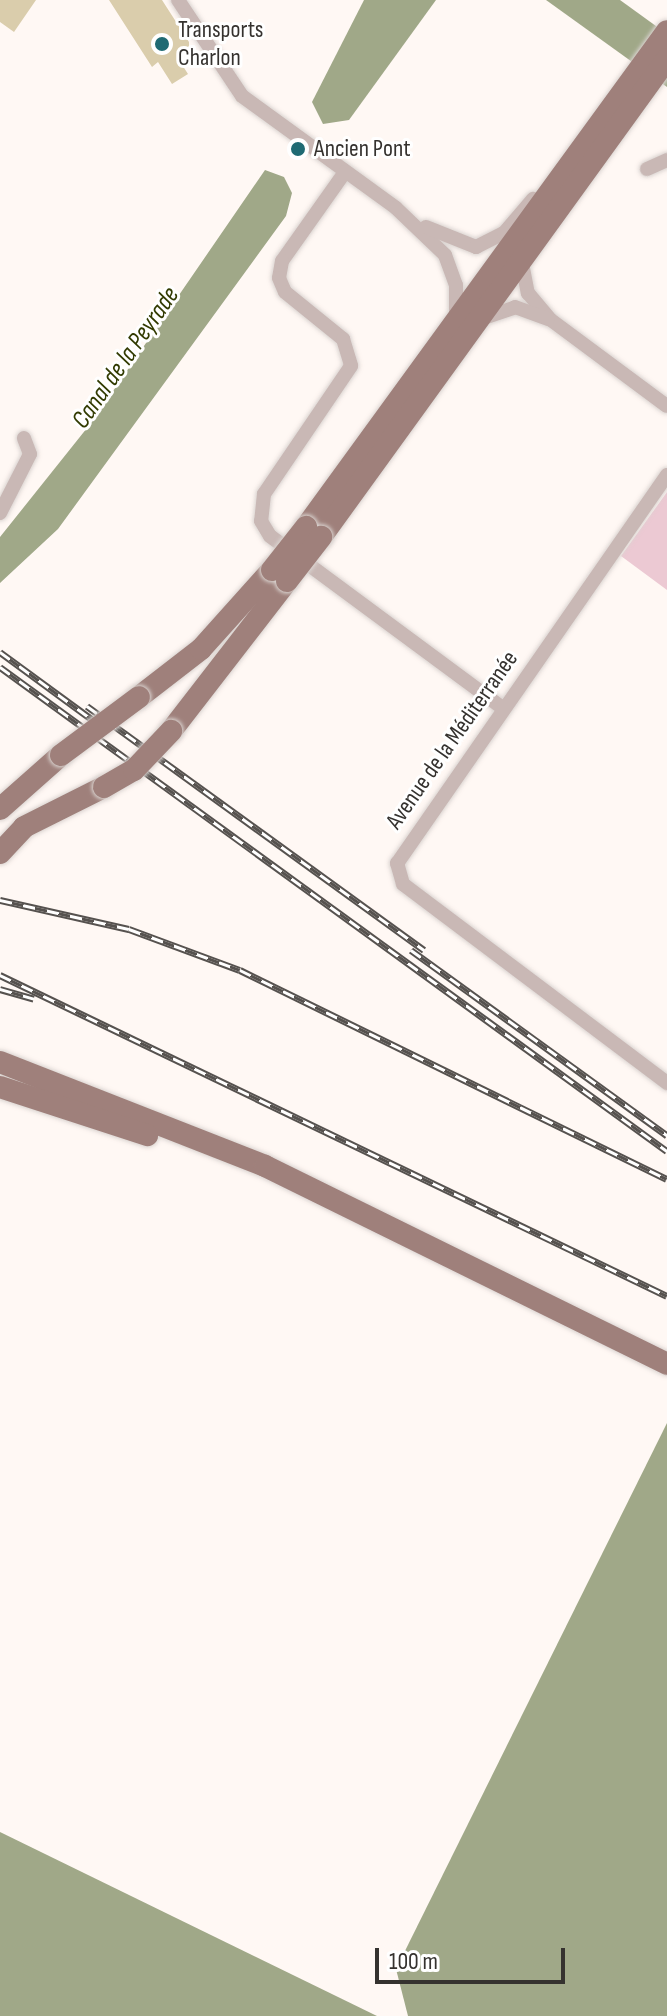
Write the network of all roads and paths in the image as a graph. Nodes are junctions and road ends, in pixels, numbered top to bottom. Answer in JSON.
{"nodes":[{"id":1,"x":178,"y":0,"type":"edge"},
{"id":2,"x":667,"y":31,"type":"edge"},
{"id":3,"x":667,"y":59,"type":"edge"},
{"id":4,"x":637,"y":87,"type":"junction"},
{"id":5,"x":575,"y":153,"type":"junction"},
{"id":6,"x":667,"y":160,"type":"edge"},
{"id":7,"x":647,"y":169,"type":"dead end"},
{"id":8,"x":345,"y":172,"type":"junction"},
{"id":9,"x":408,"y":217,"type":"junction"},
{"id":10,"x":520,"y":257,"type":"junction"},
{"id":11,"x":551,"y":320,"type":"junction"},
{"id":12,"x":465,"y":322,"type":"junction"},
{"id":13,"x":667,"y":406,"type":"edge"},
{"id":14,"x":24,"y":438,"type":"dead end"},
{"id":15,"x":667,"y":475,"type":"edge"},
{"id":16,"x":0,"y":513,"type":"edge"},
{"id":17,"x":279,"y":576,"type":"junction"},
{"id":18,"x":501,"y":707,"type":"junction"},
{"id":19,"x":40,"y":773,"type":"junction"},
{"id":20,"x":0,"y":793,"type":"edge"},
{"id":21,"x":0,"y":809,"type":"edge"},
{"id":22,"x":0,"y":853,"type":"edge"},
{"id":23,"x":0,"y":1062,"type":"edge"},
{"id":24,"x":667,"y":1083,"type":"edge"},
{"id":25,"x":0,"y":1087,"type":"edge"},
{"id":26,"x":307,"y":1188,"type":"junction"},
{"id":27,"x":667,"y":1364,"type":"edge"}],
"edges":[{"from":1,"to":8,"type":"street"},
{"from":2,"to":4,"type":"main road"},
{"from":3,"to":4,"type":"main road"},
{"from":4,"to":5,"type":"main road"},
{"from":4,"to":10,"type":"main road"},
{"from":5,"to":9,"type":"street"},
{"from":5,"to":12,"type":"main road"},
{"from":6,"to":7,"type":"street"},
{"from":8,"to":9,"type":"street"},
{"from":8,"to":18,"type":"street"},
{"from":9,"to":12,"type":"street"},
{"from":10,"to":11,"type":"street"},
{"from":10,"to":12,"type":"main road"},
{"from":11,"to":12,"type":"street"},
{"from":11,"to":13,"type":"street"},
{"from":12,"to":17,"type":"main road","bridge":true},
{"from":14,"to":16,"type":"street"},
{"from":15,"to":18,"type":"street","name":"Avenue de la Méditerranée"},
{"from":17,"to":19,"type":"main road","bridge":true},
{"from":17,"to":22,"type":"main road","bridge":true},
{"from":18,"to":24,"type":"street","name":"Avenue de la Méditerranée"},
{"from":19,"to":20,"type":"main road"},
{"from":19,"to":21,"type":"main road"},
{"from":23,"to":26,"type":"main road"},
{"from":25,"to":26,"type":"main road"},
{"from":26,"to":27,"type":"main road"}]}
